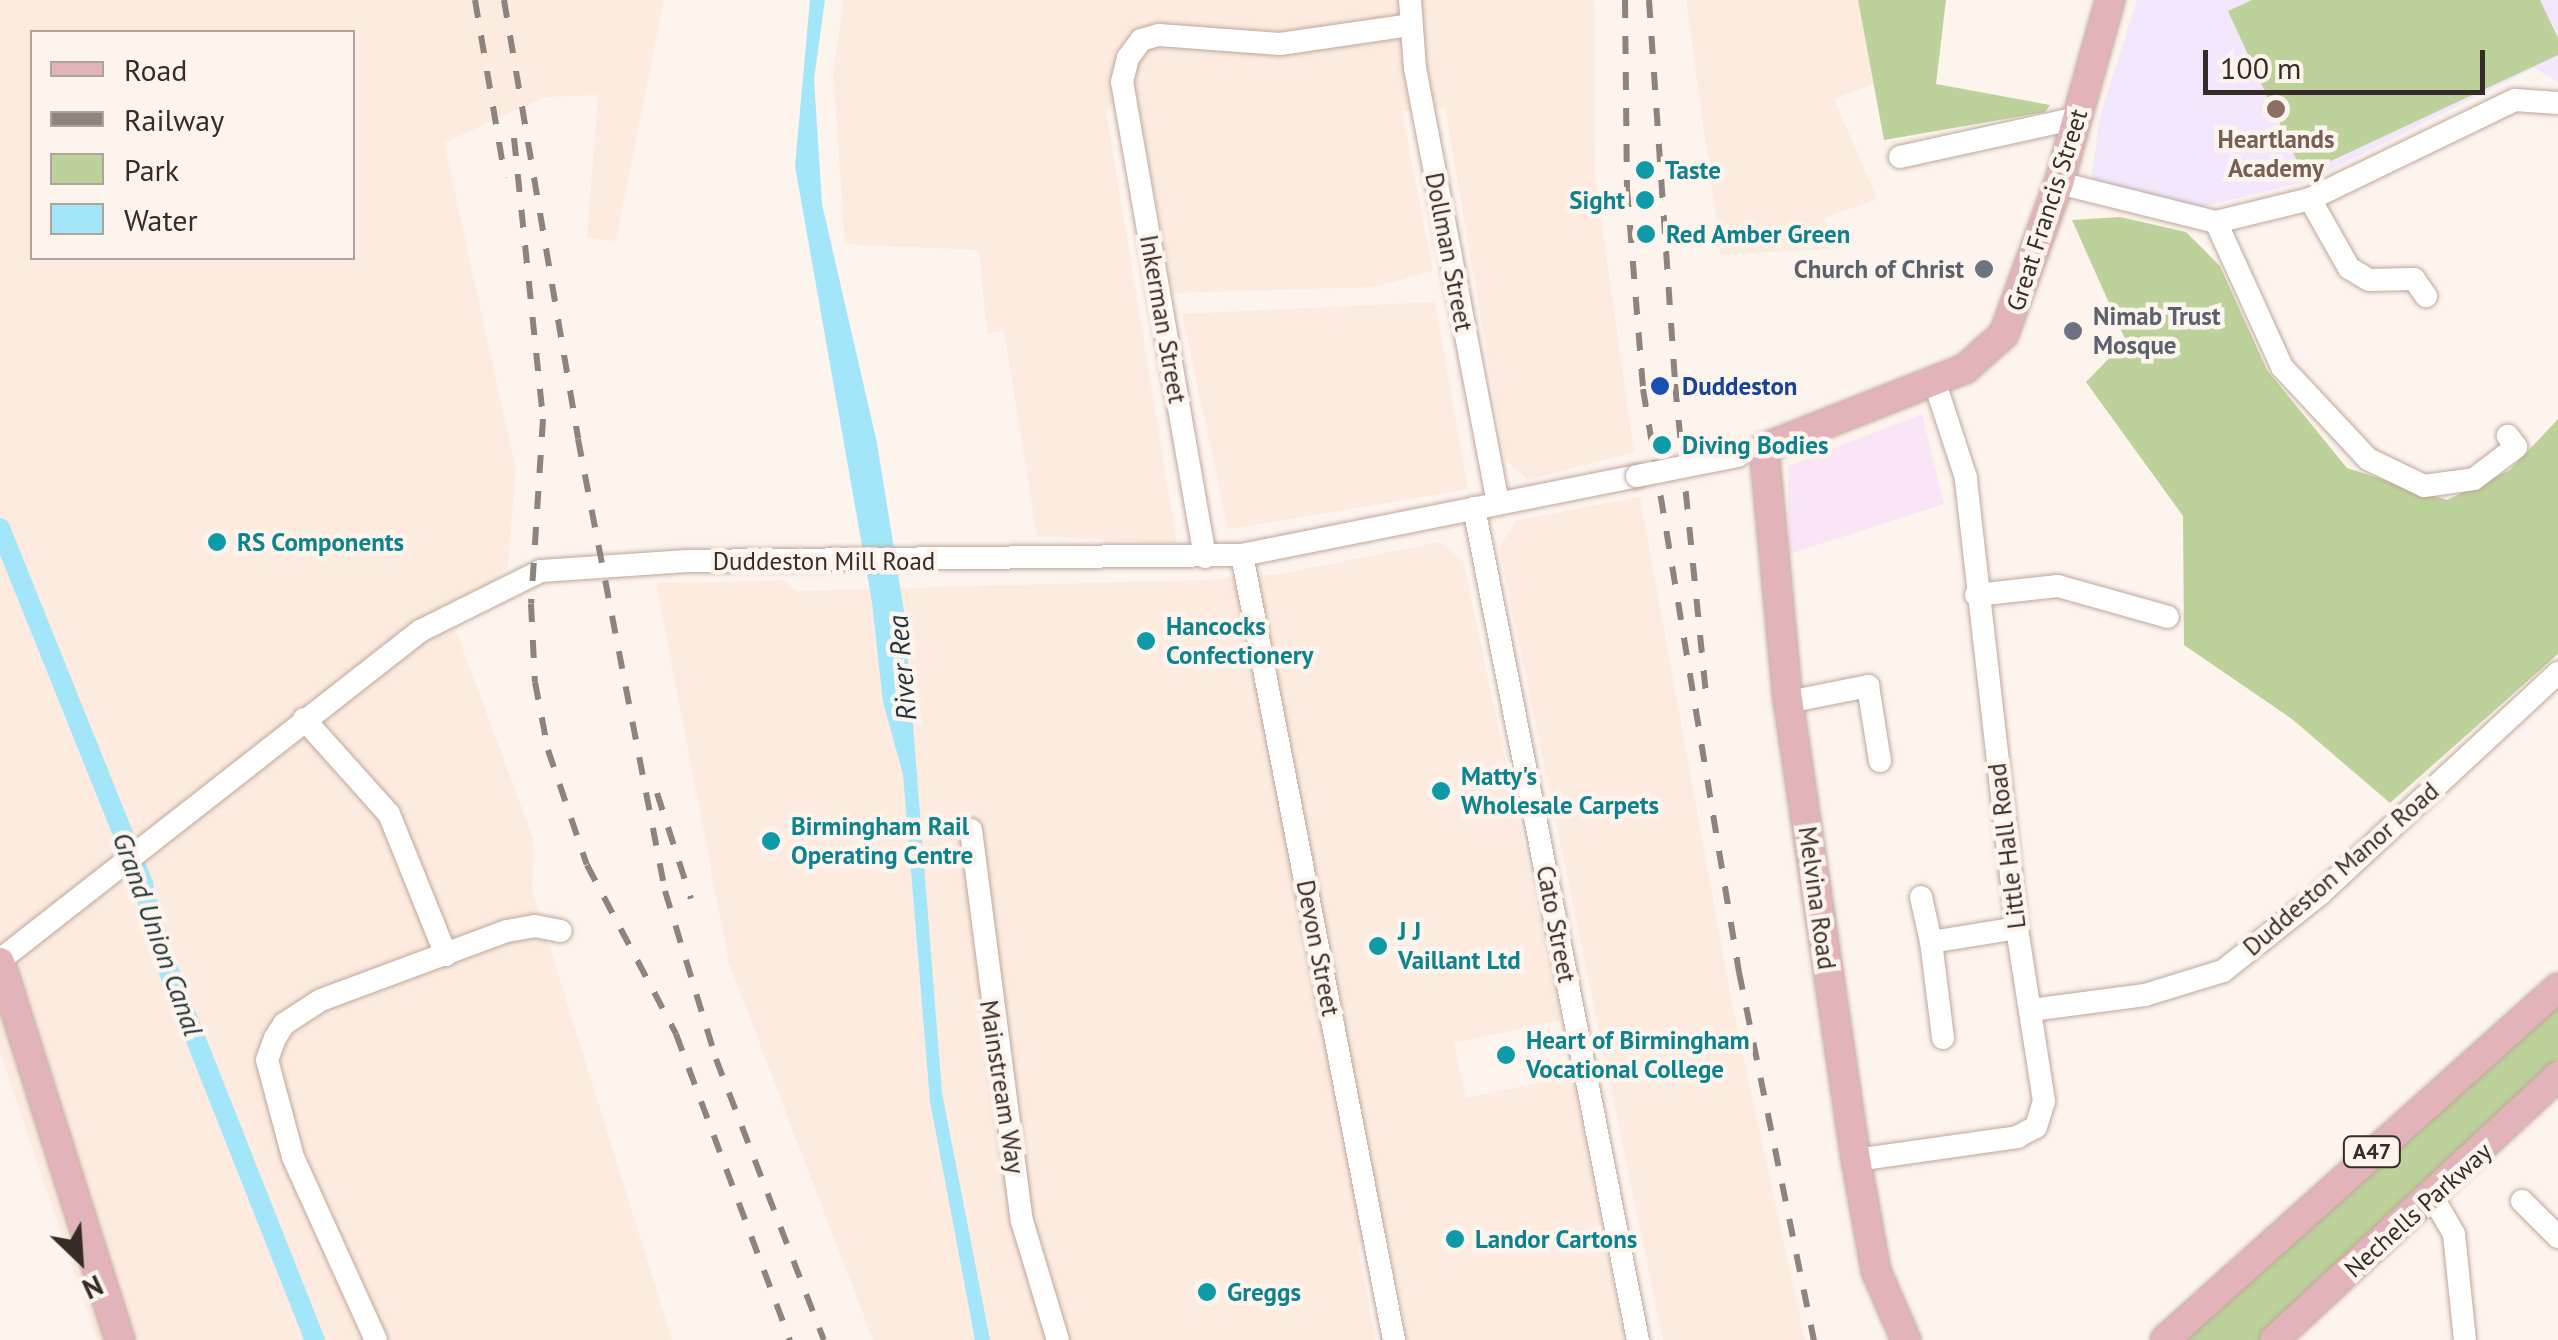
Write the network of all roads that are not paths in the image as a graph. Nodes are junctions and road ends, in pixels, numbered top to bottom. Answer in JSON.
{"nodes":[{"id":1,"x":1410,"y":0,"type":"edge"},
{"id":2,"x":2110,"y":0,"type":"edge"},
{"id":3,"x":1410,"y":25,"type":"junction"},
{"id":4,"x":2558,"y":102,"type":"edge"},
{"id":5,"x":2077,"y":118,"type":"junction"},
{"id":6,"x":1900,"y":157,"type":"dead end"},
{"id":7,"x":2059,"y":183,"type":"junction"},
{"id":8,"x":2310,"y":199,"type":"junction"},
{"id":9,"x":2216,"y":222,"type":"junction"},
{"id":10,"x":2418,"y":280,"type":"dead end"},
{"id":11,"x":1935,"y":383,"type":"junction"},
{"id":12,"x":2515,"y":447,"type":"dead end"},
{"id":13,"x":1751,"y":452,"type":"junction"},
{"id":14,"x":1486,"y":506,"type":"junction"},
{"id":15,"x":1242,"y":555,"type":"junction"},
{"id":16,"x":1204,"y":557,"type":"junction"},
{"id":17,"x":1976,"y":595,"type":"junction"},
{"id":18,"x":2168,"y":617,"type":"dead end"},
{"id":19,"x":2556,"y":677,"type":"edge"},
{"id":20,"x":1788,"y":702,"type":"junction"},
{"id":21,"x":304,"y":719,"type":"junction"},
{"id":22,"x":1880,"y":761,"type":"dead end"},
{"id":23,"x":971,"y":830,"type":"dead end"},
{"id":24,"x":1922,"y":897,"type":"dead end"},
{"id":25,"x":2017,"y":928,"type":"junction"},
{"id":26,"x":561,"y":931,"type":"dead end"},
{"id":27,"x":1931,"y":942,"type":"junction"},
{"id":28,"x":446,"y":955,"type":"junction"},
{"id":29,"x":0,"y":961,"type":"edge"},
{"id":30,"x":2558,"y":988,"type":"edge"},
{"id":31,"x":2031,"y":1010,"type":"junction"},
{"id":32,"x":1942,"y":1038,"type":"dead end"},
{"id":33,"x":2558,"y":1076,"type":"edge"},
{"id":34,"x":1856,"y":1160,"type":"junction"},
{"id":35,"x":2433,"y":1198,"type":"junction"},
{"id":36,"x":2522,"y":1200,"type":"dead end"},
{"id":37,"x":2558,"y":1238,"type":"edge"},
{"id":38,"x":120,"y":1340,"type":"edge"},
{"id":39,"x":376,"y":1340,"type":"edge"},
{"id":40,"x":1058,"y":1340,"type":"edge"},
{"id":41,"x":1394,"y":1340,"type":"edge"},
{"id":42,"x":1638,"y":1340,"type":"edge"},
{"id":43,"x":1906,"y":1340,"type":"edge"},
{"id":44,"x":2165,"y":1340,"type":"edge"},
{"id":45,"x":2274,"y":1340,"type":"edge"},
{"id":46,"x":2465,"y":1340,"type":"edge"}],
"edges":[{"from":1,"to":3,"type":"street","name":"Dollman Street"},
{"from":2,"to":5,"type":"main road","name":"Great Francis Street"},
{"from":3,"to":14,"type":"street","name":"Dollman Street"},
{"from":3,"to":16,"type":"street","name":"Inkerman Street"},
{"from":4,"to":8,"type":"street"},
{"from":5,"to":6,"type":"street"},
{"from":5,"to":7,"type":"main road","name":"Great Francis Street"},
{"from":7,"to":9,"type":"street"},
{"from":7,"to":11,"type":"main road","name":"Great Francis Street"},
{"from":8,"to":9,"type":"street"},
{"from":8,"to":10,"type":"street"},
{"from":9,"to":12,"type":"street"},
{"from":11,"to":13,"type":"main road","name":"Great Francis Street"},
{"from":11,"to":17,"type":"street","name":"Little Hall Road"},
{"from":13,"to":14,"type":"street","name":"Duddeston Mill Road","bridge":true},
{"from":13,"to":20,"type":"main road","name":"Melvina Road"},
{"from":14,"to":15,"type":"street","name":"Duddeston Mill Road"},
{"from":14,"to":42,"type":"street","name":"Cato Street"},
{"from":15,"to":16,"type":"street","name":"Duddeston Mill Road"},
{"from":15,"to":41,"type":"street","name":"Devon Street"},
{"from":16,"to":21,"type":"street","name":"Duddeston Mill Road"},
{"from":17,"to":18,"type":"street"},
{"from":17,"to":25,"type":"street","name":"Little Hall Road"},
{"from":19,"to":31,"type":"street","name":"Duddeston Manor Road"},
{"from":20,"to":22,"type":"street"},
{"from":20,"to":34,"type":"main road","name":"Melvina Road"},
{"from":21,"to":28,"type":"street"},
{"from":21,"to":29,"type":"street","name":"Duddeston Mill Road"},
{"from":23,"to":40,"type":"street","name":"Mainstream Way"},
{"from":24,"to":27,"type":"street"},
{"from":25,"to":27,"type":"street"},
{"from":25,"to":31,"type":"street","name":"Little Hall Road"},
{"from":26,"to":28,"type":"street"},
{"from":27,"to":32,"type":"street"},
{"from":28,"to":39,"type":"street"},
{"from":29,"to":38,"type":"main road"},
{"from":30,"to":44,"type":"main road","number":"A47"},
{"from":31,"to":34,"type":"street","name":"Little Hall Road"},
{"from":33,"to":35,"type":"main road","name":"Nechells Parkway"},
{"from":34,"to":43,"type":"main road","name":"Melvina Road"},
{"from":35,"to":45,"type":"main road","name":"Nechells Parkway"},
{"from":35,"to":46,"type":"street"},
{"from":36,"to":37,"type":"street"}]}
